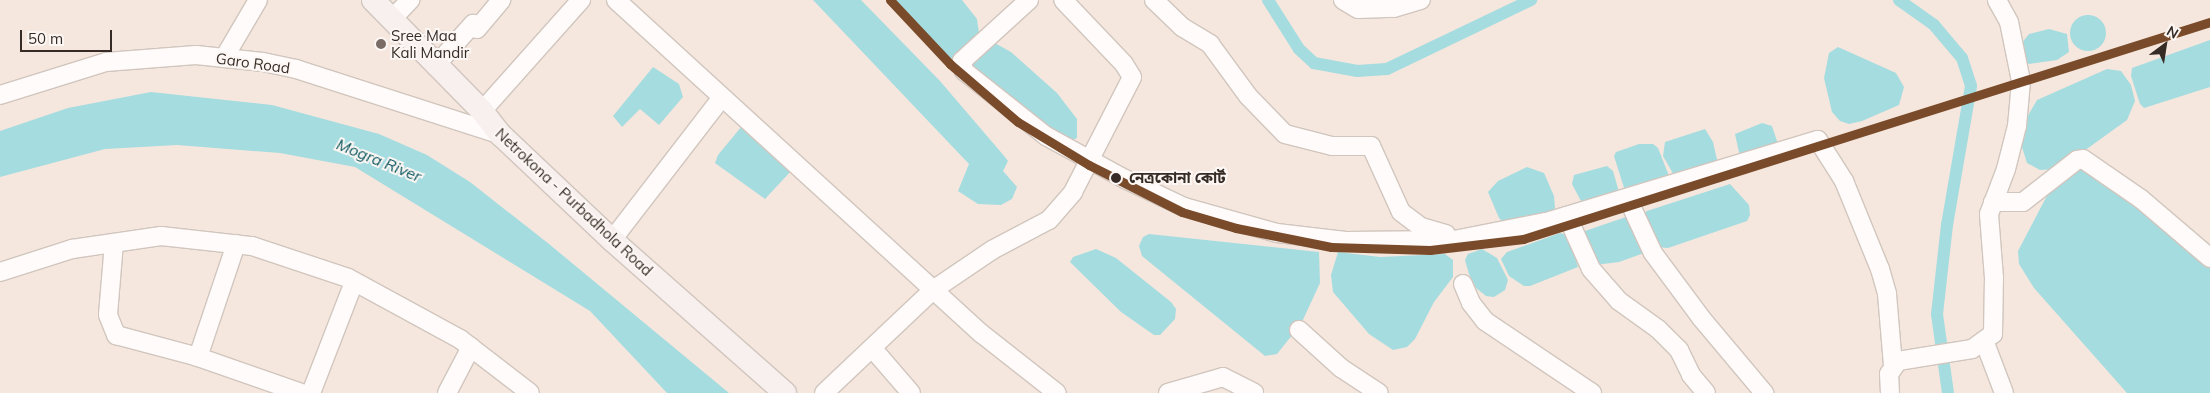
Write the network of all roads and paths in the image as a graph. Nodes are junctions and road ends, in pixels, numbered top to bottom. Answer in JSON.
{"nodes":[{"id":1,"x":258,"y":0,"type":"edge"},
{"id":2,"x":373,"y":0,"type":"edge"},
{"id":3,"x":410,"y":0,"type":"edge"},
{"id":4,"x":501,"y":0,"type":"edge"},
{"id":5,"x":581,"y":0,"type":"edge"},
{"id":6,"x":616,"y":0,"type":"edge"},
{"id":7,"x":1029,"y":0,"type":"edge"},
{"id":8,"x":1063,"y":0,"type":"edge"},
{"id":9,"x":1154,"y":0,"type":"edge"},
{"id":10,"x":1342,"y":0,"type":"edge"},
{"id":11,"x":1421,"y":0,"type":"edge"},
{"id":12,"x":1997,"y":0,"type":"edge"},
{"id":13,"x":391,"y":20,"type":"junction"},
{"id":14,"x":224,"y":58,"type":"junction"},
{"id":15,"x":435,"y":66,"type":"junction"},
{"id":16,"x":0,"y":95,"type":"edge"},
{"id":17,"x":722,"y":97,"type":"junction"},
{"id":18,"x":482,"y":111,"type":"junction"},
{"id":19,"x":501,"y":136,"type":"junction"},
{"id":20,"x":1091,"y":160,"type":"junction"},
{"id":21,"x":1993,"y":202,"type":"junction"},
{"id":22,"x":1633,"y":210,"type":"dead end"},
{"id":23,"x":1568,"y":216,"type":"junction"},
{"id":24,"x":612,"y":240,"type":"junction"},
{"id":25,"x":1454,"y":240,"type":"junction"},
{"id":26,"x":114,"y":243,"type":"junction"},
{"id":27,"x":236,"y":244,"type":"junction"},
{"id":28,"x":2210,"y":258,"type":"edge"},
{"id":29,"x":0,"y":272,"type":"edge"},
{"id":30,"x":354,"y":282,"type":"junction"},
{"id":31,"x":1463,"y":284,"type":"dead end"},
{"id":32,"x":933,"y":290,"type":"junction"},
{"id":33,"x":1299,"y":330,"type":"dead end"},
{"id":34,"x":1978,"y":346,"type":"junction"},
{"id":35,"x":471,"y":347,"type":"junction"},
{"id":36,"x":873,"y":349,"type":"junction"},
{"id":37,"x":198,"y":357,"type":"junction"},
{"id":38,"x":1895,"y":363,"type":"junction"},
{"id":39,"x":301,"y":393,"type":"edge"},
{"id":40,"x":311,"y":393,"type":"edge"},
{"id":41,"x":448,"y":393,"type":"edge"},
{"id":42,"x":530,"y":393,"type":"edge"},
{"id":43,"x":785,"y":393,"type":"edge"},
{"id":44,"x":824,"y":393,"type":"edge"},
{"id":45,"x":911,"y":393,"type":"edge"},
{"id":46,"x":1057,"y":393,"type":"edge"},
{"id":47,"x":1168,"y":393,"type":"edge"},
{"id":48,"x":1254,"y":393,"type":"edge"},
{"id":49,"x":1379,"y":393,"type":"edge"},
{"id":50,"x":1592,"y":393,"type":"edge"},
{"id":51,"x":1706,"y":393,"type":"edge"},
{"id":52,"x":1764,"y":393,"type":"edge"},
{"id":53,"x":1890,"y":393,"type":"edge"},
{"id":54,"x":2004,"y":393,"type":"edge"}],
"edges":[{"from":1,"to":14,"type":"street"},
{"from":2,"to":13,"type":"main road","name":"Netrokona - Purbadhola Road"},
{"from":3,"to":13,"type":"street"},
{"from":4,"to":15,"type":"street"},
{"from":5,"to":18,"type":"street"},
{"from":6,"to":17,"type":"street"},
{"from":7,"to":20,"type":"street"},
{"from":8,"to":20,"type":"street"},
{"from":9,"to":25,"type":"street"},
{"from":10,"to":11,"type":"street"},
{"from":12,"to":21,"type":"street"},
{"from":13,"to":15,"type":"main road","name":"Netrokona - Purbadhola Road"},
{"from":14,"to":16,"type":"street","name":"Garo Road"},
{"from":14,"to":19,"type":"street","name":"Garo Road"},
{"from":15,"to":18,"type":"main road","name":"Netrokona - Purbadhola Road"},
{"from":17,"to":24,"type":"street"},
{"from":17,"to":32,"type":"street"},
{"from":18,"to":19,"type":"main road","name":"Netrokona - Purbadhola Road"},
{"from":19,"to":24,"type":"main road","name":"Netrokona - Purbadhola Road"},
{"from":20,"to":25,"type":"street"},
{"from":20,"to":32,"type":"street"},
{"from":21,"to":28,"type":"street"},
{"from":21,"to":34,"type":"street"},
{"from":22,"to":52,"type":"street"},
{"from":23,"to":25,"type":"street"},
{"from":23,"to":38,"type":"street"},
{"from":23,"to":51,"type":"street"},
{"from":24,"to":43,"type":"main road","name":"Netrokona - Purbadhola Road"},
{"from":26,"to":27,"type":"street"},
{"from":26,"to":29,"type":"street"},
{"from":26,"to":37,"type":"street"},
{"from":27,"to":30,"type":"street"},
{"from":27,"to":37,"type":"street"},
{"from":30,"to":35,"type":"street"},
{"from":30,"to":40,"type":"street"},
{"from":31,"to":50,"type":"street"},
{"from":32,"to":36,"type":"street"},
{"from":32,"to":46,"type":"street"},
{"from":33,"to":49,"type":"street"},
{"from":34,"to":38,"type":"street"},
{"from":34,"to":54,"type":"street"},
{"from":35,"to":41,"type":"street"},
{"from":35,"to":42,"type":"street"},
{"from":36,"to":44,"type":"street"},
{"from":36,"to":45,"type":"street"},
{"from":37,"to":39,"type":"street"},
{"from":38,"to":53,"type":"street"},
{"from":47,"to":48,"type":"street"}]}
